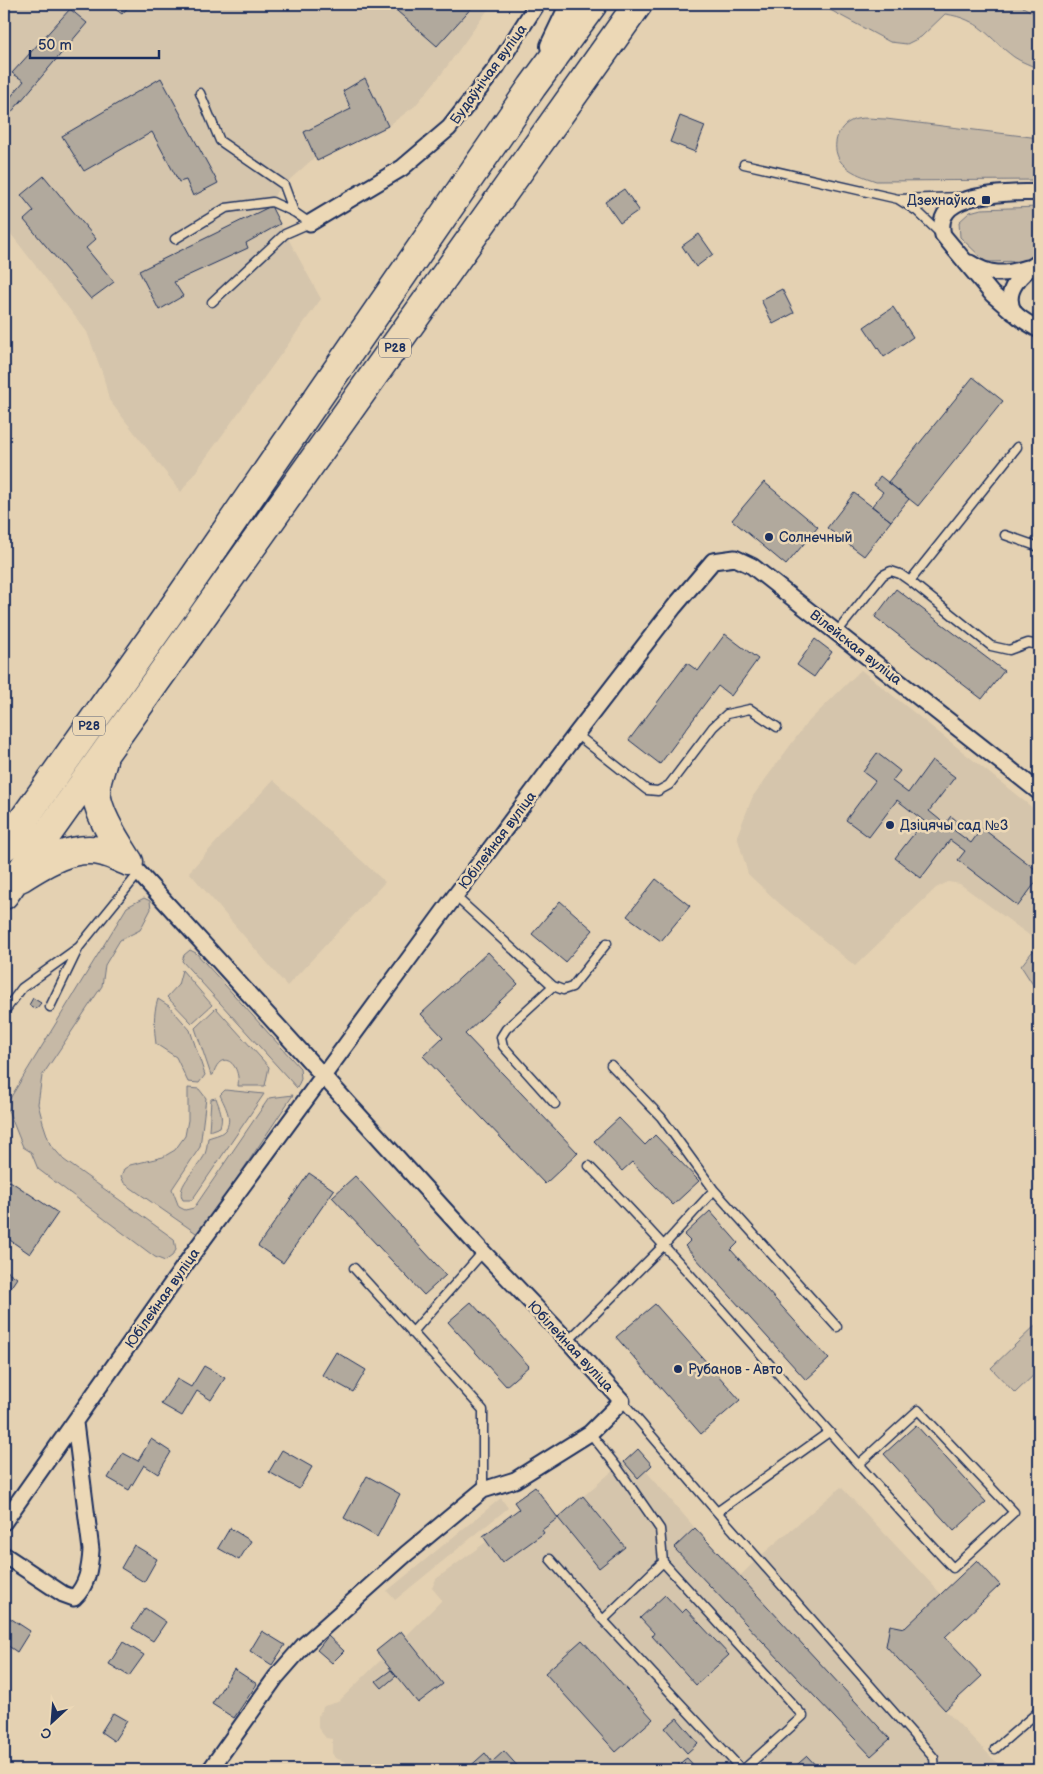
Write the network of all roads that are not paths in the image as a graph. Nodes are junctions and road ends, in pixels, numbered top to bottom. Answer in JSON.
{"nodes":[{"id":1,"x":537,"y":4,"type":"edge"},
{"id":2,"x":572,"y":4,"type":"edge"},
{"id":3,"x":593,"y":4,"type":"edge"},
{"id":4,"x":638,"y":4,"type":"edge"},
{"id":5,"x":532,"y":87,"type":"junction"},
{"id":6,"x":200,"y":93,"type":"dead end"},
{"id":7,"x":744,"y":164,"type":"dead end"},
{"id":8,"x":1039,"y":192,"type":"edge"},
{"id":9,"x":972,"y":197,"type":"junction"},
{"id":10,"x":898,"y":199,"type":"junction"},
{"id":11,"x":294,"y":212,"type":"junction"},
{"id":12,"x":310,"y":223,"type":"junction"},
{"id":13,"x":942,"y":235,"type":"junction"},
{"id":14,"x":175,"y":239,"type":"dead end"},
{"id":15,"x":963,"y":258,"type":"junction"},
{"id":16,"x":1036,"y":264,"type":"edge"},
{"id":17,"x":212,"y":302,"type":"dead end"},
{"id":18,"x":1014,"y":313,"type":"junction"},
{"id":19,"x":1039,"y":330,"type":"edge"},
{"id":20,"x":1017,"y":447,"type":"dead end"},
{"id":21,"x":1005,"y":535,"type":"dead end"},
{"id":22,"x":1039,"y":547,"type":"edge"},
{"id":23,"x":910,"y":582,"type":"junction"},
{"id":24,"x":674,"y":607,"type":"joint"},
{"id":25,"x":837,"y":632,"type":"junction"},
{"id":26,"x":1039,"y":645,"type":"edge"},
{"id":27,"x":777,"y":726,"type":"dead end"},
{"id":28,"x":576,"y":734,"type":"junction"},
{"id":29,"x":104,"y":754,"type":"junction"},
{"id":30,"x":1039,"y":792,"type":"edge"},
{"id":31,"x":4,"y":847,"type":"edge"},
{"id":32,"x":134,"y":868,"type":"junction"},
{"id":33,"x":8,"y":888,"type":"edge"},
{"id":34,"x":455,"y":896,"type":"junction"},
{"id":35,"x":607,"y":943,"type":"dead end"},
{"id":36,"x":79,"y":947,"type":"junction"},
{"id":37,"x":553,"y":986,"type":"junction"},
{"id":38,"x":50,"y":1007,"type":"dead end"},
{"id":39,"x":4,"y":1012,"type":"edge"},
{"id":40,"x":611,"y":1065,"type":"dead end"},
{"id":41,"x":324,"y":1077,"type":"junction"},
{"id":42,"x":556,"y":1104,"type":"dead end"},
{"id":43,"x":589,"y":1166,"type":"dead end"},
{"id":44,"x":714,"y":1190,"type":"junction"},
{"id":45,"x":664,"y":1245,"type":"junction"},
{"id":46,"x":483,"y":1252,"type":"junction"},
{"id":47,"x":354,"y":1268,"type":"dead end"},
{"id":48,"x":837,"y":1327,"type":"dead end"},
{"id":49,"x":412,"y":1333,"type":"junction"},
{"id":50,"x":568,"y":1341,"type":"junction"},
{"id":51,"x":622,"y":1401,"type":"junction"},
{"id":52,"x":75,"y":1423,"type":"junction"},
{"id":53,"x":829,"y":1432,"type":"junction"},
{"id":54,"x":590,"y":1433,"type":"junction"},
{"id":55,"x":858,"y":1464,"type":"junction"},
{"id":56,"x":483,"y":1490,"type":"junction"},
{"id":57,"x":717,"y":1512,"type":"junction"},
{"id":58,"x":5,"y":1516,"type":"edge"},
{"id":59,"x":4,"y":1555,"type":"edge"},
{"id":60,"x":550,"y":1559,"type":"dead end"},
{"id":61,"x":663,"y":1562,"type":"junction"},
{"id":62,"x":603,"y":1620,"type":"junction"},
{"id":63,"x":1039,"y":1711,"type":"edge"},
{"id":64,"x":995,"y":1749,"type":"dead end"},
{"id":65,"x":210,"y":1770,"type":"edge"},
{"id":66,"x":742,"y":1770,"type":"edge"},
{"id":67,"x":935,"y":1770,"type":"edge"}],
"edges":[{"from":1,"to":12,"type":"street","name":"Будаўнічая вуліца"},
{"from":2,"to":5,"type":"main road"},
{"from":3,"to":5,"type":"highway","number":"Р28"},
{"from":4,"to":29,"type":"highway","number":"Р28"},
{"from":5,"to":31,"type":"highway","number":"Р28"},
{"from":6,"to":11,"type":"lane"},
{"from":7,"to":10,"type":"lane"},
{"from":8,"to":9,"type":"street"},
{"from":9,"to":10,"type":"lane"},
{"from":9,"to":13,"type":"street"},
{"from":10,"to":13,"type":"lane"},
{"from":11,"to":12,"type":"lane"},
{"from":11,"to":14,"type":"lane"},
{"from":12,"to":17,"type":"lane"},
{"from":13,"to":15,"type":"street"},
{"from":15,"to":16,"type":"street"},
{"from":15,"to":18,"type":"street"},
{"from":16,"to":18,"type":"street"},
{"from":18,"to":19,"type":"street"},
{"from":20,"to":23,"type":"lane"},
{"from":21,"to":22,"type":"lane"},
{"from":23,"to":25,"type":"lane"},
{"from":23,"to":26,"type":"lane"},
{"from":24,"to":25,"type":"street","name":"Вілейская вуліца"},
{"from":24,"to":28,"type":"street","name":"Юбілейная вуліца"},
{"from":25,"to":30,"type":"street","name":"Вілейская вуліца"},
{"from":27,"to":28,"type":"lane"},
{"from":28,"to":34,"type":"street","name":"Юбілейная вуліца"},
{"from":29,"to":32,"type":"highway"},
{"from":29,"to":33,"type":"highway","number":"Р28"},
{"from":32,"to":33,"type":"highway"},
{"from":32,"to":36,"type":"lane"},
{"from":32,"to":41,"type":"street"},
{"from":34,"to":37,"type":"lane"},
{"from":34,"to":41,"type":"street","name":"Юбілейная вуліца"},
{"from":35,"to":37,"type":"lane"},
{"from":36,"to":38,"type":"lane"},
{"from":36,"to":39,"type":"lane"},
{"from":37,"to":42,"type":"lane"},
{"from":40,"to":44,"type":"lane"},
{"from":41,"to":46,"type":"street","name":"Юбілейная вуліца"},
{"from":41,"to":52,"type":"street","name":"Юбілейная вуліца"},
{"from":43,"to":45,"type":"lane"},
{"from":44,"to":45,"type":"lane"},
{"from":44,"to":48,"type":"lane"},
{"from":45,"to":50,"type":"lane"},
{"from":45,"to":53,"type":"lane"},
{"from":46,"to":49,"type":"lane"},
{"from":46,"to":50,"type":"street","name":"Юбілейная вуліца"},
{"from":47,"to":49,"type":"lane"},
{"from":49,"to":56,"type":"lane"},
{"from":50,"to":51,"type":"street","name":"Юбілейная вуліца"},
{"from":51,"to":54,"type":"street","name":"Юбілейная вуліца"},
{"from":51,"to":57,"type":"lane"},
{"from":52,"to":58,"type":"street","name":"Юбілейная вуліца"},
{"from":52,"to":59,"type":"street"},
{"from":53,"to":55,"type":"lane"},
{"from":53,"to":57,"type":"lane"},
{"from":54,"to":56,"type":"street","name":"Юбілейная вуліца"},
{"from":54,"to":61,"type":"lane"},
{"from":55,"to":55,"type":"lane"},
{"from":56,"to":65,"type":"street","name":"Юбілейная вуліца"},
{"from":57,"to":67,"type":"lane"},
{"from":60,"to":62,"type":"lane"},
{"from":61,"to":62,"type":"lane"},
{"from":61,"to":66,"type":"lane"},
{"from":62,"to":66,"type":"lane"},
{"from":63,"to":64,"type":"lane"}]}
